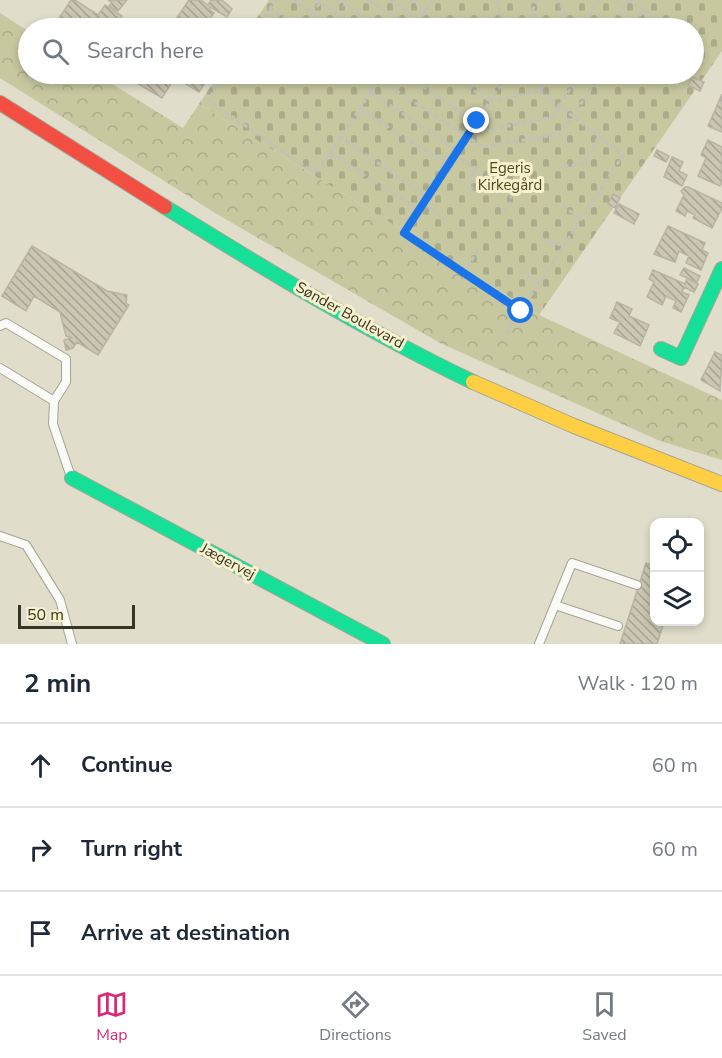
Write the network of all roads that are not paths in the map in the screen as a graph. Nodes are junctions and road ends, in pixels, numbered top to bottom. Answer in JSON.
{"nodes":[{"id":1,"x":0,"y":103,"type":"edge"},
{"id":2,"x":722,"y":269,"type":"edge"},
{"id":3,"x":0,"y":326,"type":"edge"},
{"id":4,"x":661,"y":349,"type":"dead end"},
{"id":5,"x":0,"y":368,"type":"edge"},
{"id":6,"x":54,"y":401,"type":"junction"},
{"id":7,"x":72,"y":478,"type":"joint"},
{"id":8,"x":722,"y":484,"type":"edge"},
{"id":9,"x":0,"y":536,"type":"edge"},
{"id":10,"x":637,"y":585,"type":"dead end"},
{"id":11,"x":555,"y":605,"type":"junction"},
{"id":12,"x":618,"y":626,"type":"dead end"},
{"id":13,"x":72,"y":644,"type":"edge"},
{"id":14,"x":383,"y":644,"type":"edge"},
{"id":15,"x":539,"y":644,"type":"edge"}],
"edges":[{"from":1,"to":8,"type":"street","name":"Sønder Boulevard"},
{"from":2,"to":4,"type":"street"},
{"from":3,"to":6,"type":"lane"},
{"from":5,"to":6,"type":"lane"},
{"from":6,"to":7,"type":"lane"},
{"from":7,"to":14,"type":"street","name":"Jægervej"},
{"from":9,"to":13,"type":"lane"},
{"from":10,"to":11,"type":"lane"},
{"from":11,"to":12,"type":"lane"},
{"from":11,"to":15,"type":"lane"}]}
